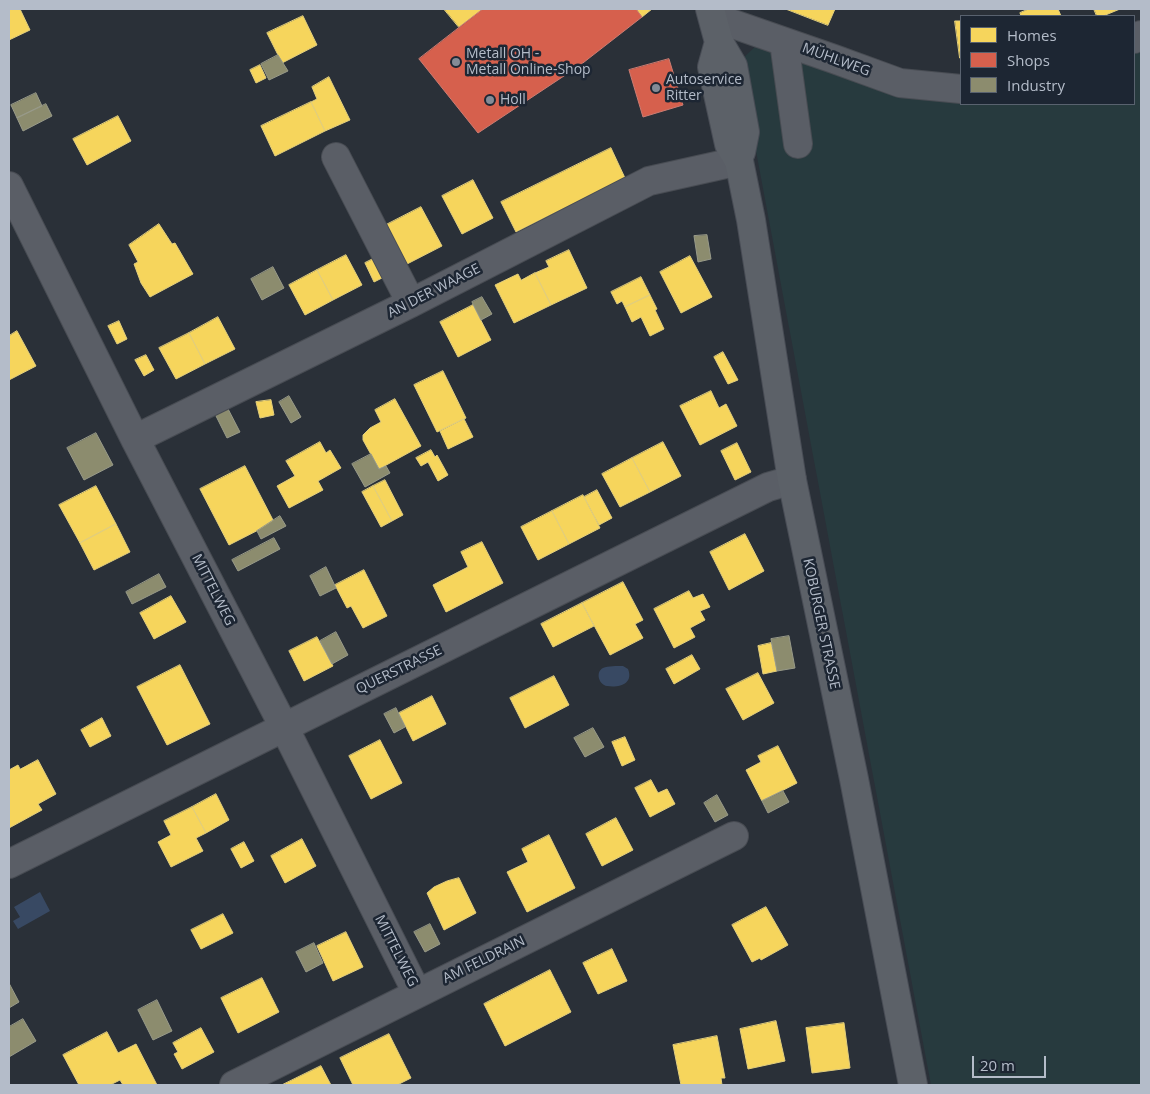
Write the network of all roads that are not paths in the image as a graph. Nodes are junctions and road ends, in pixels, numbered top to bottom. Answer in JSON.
{"nodes":[{"id":1,"x":714,"y":23,"type":"edge"},
{"id":2,"x":784,"y":42,"type":"junction"},
{"id":3,"x":960,"y":89,"type":"edge"},
{"id":4,"x":798,"y":144,"type":"dead end"},
{"id":5,"x":336,"y":157,"type":"dead end"},
{"id":6,"x":739,"y":161,"type":"junction"},
{"id":7,"x":9,"y":186,"type":"edge"},
{"id":8,"x":411,"y":303,"type":"junction"},
{"id":9,"x":135,"y":439,"type":"junction"},
{"id":10,"x":792,"y":480,"type":"junction"},
{"id":11,"x":284,"y":727,"type":"junction"},
{"id":12,"x":734,"y":836,"type":"dead end"},
{"id":13,"x":9,"y":864,"type":"edge"},
{"id":14,"x":417,"y":993,"type":"junction"},
{"id":15,"x":234,"y":1085,"type":"edge"},
{"id":16,"x":912,"y":1085,"type":"edge"}],
"edges":[{"from":1,"to":2,"type":"street","name":"MÜHLWEG"},
{"from":1,"to":6,"type":"main road","name":"KOBURGER STRASSE"},
{"from":2,"to":3,"type":"street","name":"MÜHLWEG"},
{"from":2,"to":4,"type":"street"},
{"from":5,"to":8,"type":"street"},
{"from":6,"to":8,"type":"street","name":"AN DER WAAGE"},
{"from":6,"to":10,"type":"main road","name":"KOBURGER STRASSE"},
{"from":7,"to":9,"type":"street","name":"MITTELWEG"},
{"from":8,"to":9,"type":"street","name":"AN DER WAAGE"},
{"from":9,"to":11,"type":"street","name":"MITTELWEG"},
{"from":10,"to":11,"type":"street","name":"QUERSTRASSE"},
{"from":10,"to":16,"type":"main road","name":"KOBURGER STRASSE"},
{"from":11,"to":13,"type":"street","name":"QUERSTRASSE"},
{"from":11,"to":14,"type":"street","name":"MITTELWEG"},
{"from":12,"to":14,"type":"street","name":"AM FELDRAIN"},
{"from":14,"to":15,"type":"street","name":"AM FELDRAIN"}]}
